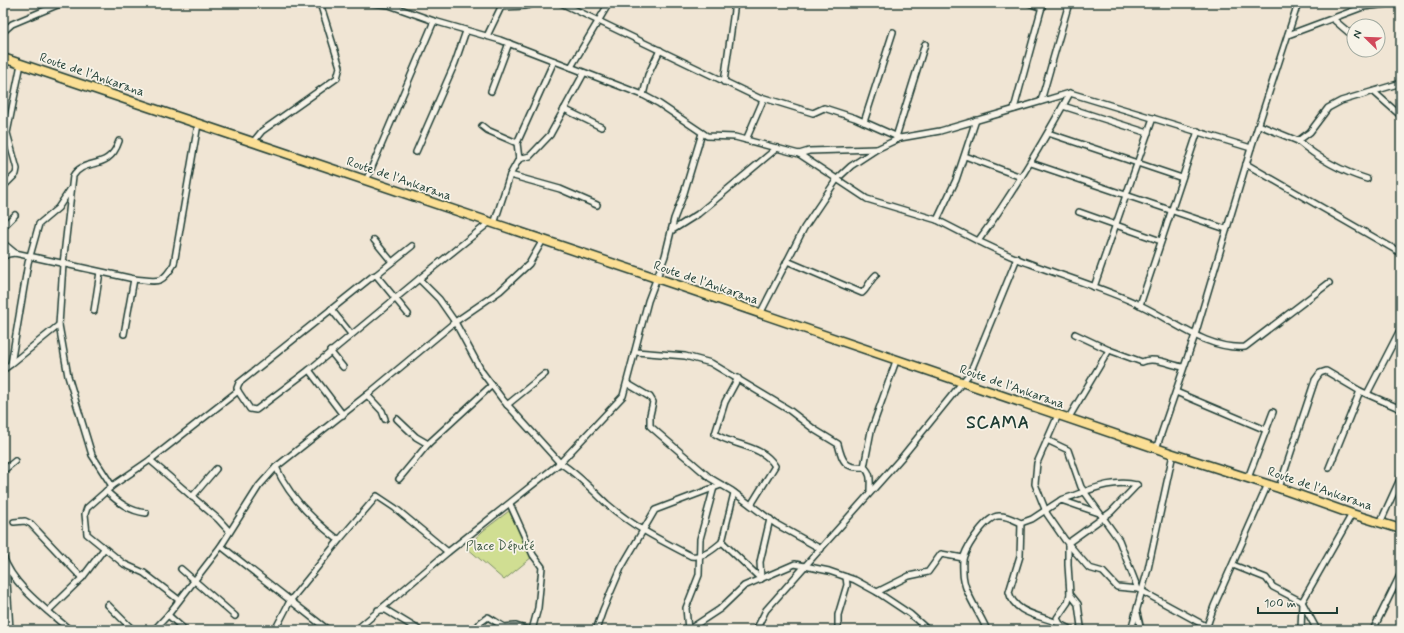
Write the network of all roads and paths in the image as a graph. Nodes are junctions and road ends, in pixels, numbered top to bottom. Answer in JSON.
{"nodes":[{"id":1,"x":62,"y":3,"type":"edge"},
{"id":2,"x":320,"y":3,"type":"edge"},
{"id":3,"x":371,"y":3,"type":"edge"},
{"id":4,"x":536,"y":3,"type":"edge"},
{"id":5,"x":561,"y":3,"type":"edge"},
{"id":6,"x":609,"y":3,"type":"edge"},
{"id":7,"x":735,"y":3,"type":"edge"},
{"id":8,"x":1029,"y":3,"type":"edge"},
{"id":9,"x":1069,"y":3,"type":"edge"},
{"id":10,"x":1298,"y":3,"type":"edge"},
{"id":11,"x":1396,"y":3,"type":"edge"},
{"id":12,"x":502,"y":5,"type":"edge"},
{"id":13,"x":528,"y":5,"type":"edge"},
{"id":14,"x":1043,"y":5,"type":"edge"},
{"id":15,"x":1364,"y":5,"type":"edge"},
{"id":16,"x":1333,"y":20,"type":"junction"},
{"id":17,"x":434,"y":21,"type":"junction"},
{"id":18,"x":598,"y":22,"type":"junction"},
{"id":19,"x":466,"y":31,"type":"junction"},
{"id":20,"x":1346,"y":31,"type":"edge"},
{"id":21,"x":3,"y":32,"type":"edge"},
{"id":22,"x":893,"y":32,"type":"dead end"},
{"id":23,"x":1288,"y":35,"type":"junction"},
{"id":24,"x":487,"y":36,"type":"junction"},
{"id":25,"x":509,"y":44,"type":"junction"},
{"id":26,"x":925,"y":44,"type":"dead end"},
{"id":27,"x":660,"y":50,"type":"junction"},
{"id":28,"x":3,"y":58,"type":"edge"},
{"id":29,"x":554,"y":61,"type":"junction"},
{"id":30,"x":21,"y":64,"type":"junction"},
{"id":31,"x":571,"y":67,"type":"junction"},
{"id":32,"x":584,"y":73,"type":"junction"},
{"id":33,"x":724,"y":82,"type":"junction"},
{"id":34,"x":1401,"y":83,"type":"edge"},
{"id":35,"x":491,"y":91,"type":"dead end"},
{"id":36,"x":1374,"y":92,"type":"junction"},
{"id":37,"x":1070,"y":93,"type":"junction"},
{"id":38,"x":643,"y":95,"type":"junction"},
{"id":39,"x":763,"y":100,"type":"junction"},
{"id":40,"x":1041,"y":101,"type":"junction"},
{"id":41,"x":1063,"y":106,"type":"junction"},
{"id":42,"x":564,"y":109,"type":"junction"},
{"id":43,"x":1014,"y":109,"type":"junction"},
{"id":44,"x":1401,"y":116,"type":"edge"},
{"id":45,"x":1153,"y":118,"type":"junction"},
{"id":46,"x":976,"y":120,"type":"junction"},
{"id":47,"x":864,"y":122,"type":"junction"},
{"id":48,"x":198,"y":124,"type":"junction"},
{"id":49,"x":482,"y":126,"type":"dead end"},
{"id":50,"x":1259,"y":126,"type":"junction"},
{"id":51,"x":601,"y":127,"type":"dead end"},
{"id":52,"x":1198,"y":131,"type":"junction"},
{"id":53,"x":702,"y":132,"type":"junction"},
{"id":54,"x":1048,"y":133,"type":"junction"},
{"id":55,"x":1148,"y":133,"type":"junction"},
{"id":56,"x":898,"y":138,"type":"junction"},
{"id":57,"x":746,"y":140,"type":"junction"},
{"id":58,"x":1298,"y":140,"type":"junction"},
{"id":59,"x":119,"y":141,"type":"dead end"},
{"id":60,"x":253,"y":142,"type":"junction"},
{"id":61,"x":517,"y":143,"type":"junction"},
{"id":62,"x":777,"y":148,"type":"junction"},
{"id":63,"x":1252,"y":148,"type":"junction"},
{"id":64,"x":877,"y":149,"type":"junction"},
{"id":65,"x":416,"y":152,"type":"dead end"},
{"id":66,"x":799,"y":154,"type":"junction"},
{"id":67,"x":965,"y":156,"type":"junction"},
{"id":68,"x":519,"y":159,"type":"junction"},
{"id":69,"x":1031,"y":162,"type":"junction"},
{"id":70,"x":1138,"y":162,"type":"junction"},
{"id":71,"x":1246,"y":164,"type":"junction"},
{"id":72,"x":510,"y":175,"type":"junction"},
{"id":73,"x":1021,"y":177,"type":"junction"},
{"id":74,"x":1182,"y":178,"type":"junction"},
{"id":75,"x":837,"y":179,"type":"junction"},
{"id":76,"x":1367,"y":179,"type":"dead end"},
{"id":77,"x":366,"y":181,"type":"junction"},
{"id":78,"x":3,"y":187,"type":"edge"},
{"id":79,"x":71,"y":190,"type":"junction"},
{"id":80,"x":1126,"y":194,"type":"junction"},
{"id":81,"x":597,"y":205,"type":"dead end"},
{"id":82,"x":1171,"y":210,"type":"junction"},
{"id":83,"x":1078,"y":212,"type":"dead end"},
{"id":84,"x":15,"y":215,"type":"dead end"},
{"id":85,"x":937,"y":220,"type":"junction"},
{"id":86,"x":492,"y":223,"type":"junction"},
{"id":87,"x":1115,"y":225,"type":"junction"},
{"id":88,"x":3,"y":227,"type":"edge"},
{"id":89,"x":1226,"y":229,"type":"junction"},
{"id":90,"x":671,"y":231,"type":"junction"},
{"id":91,"x":374,"y":240,"type":"dead end"},
{"id":92,"x":543,"y":240,"type":"junction"},
{"id":93,"x":1161,"y":240,"type":"junction"},
{"id":94,"x":978,"y":241,"type":"junction"},
{"id":95,"x":3,"y":243,"type":"edge"},
{"id":96,"x":412,"y":246,"type":"dead end"},
{"id":97,"x":1401,"y":253,"type":"edge"},
{"id":98,"x":15,"y":254,"type":"junction"},
{"id":99,"x":3,"y":257,"type":"edge"},
{"id":100,"x":29,"y":257,"type":"junction"},
{"id":101,"x":1017,"y":258,"type":"junction"},
{"id":102,"x":392,"y":262,"type":"junction"},
{"id":103,"x":787,"y":262,"type":"junction"},
{"id":104,"x":63,"y":264,"type":"junction"},
{"id":105,"x":100,"y":272,"type":"junction"},
{"id":106,"x":376,"y":275,"type":"junction"},
{"id":107,"x":876,"y":275,"type":"dead end"},
{"id":108,"x":656,"y":278,"type":"junction"},
{"id":109,"x":134,"y":279,"type":"junction"},
{"id":110,"x":419,"y":279,"type":"junction"},
{"id":111,"x":1329,"y":283,"type":"dead end"},
{"id":112,"x":1094,"y":287,"type":"junction"},
{"id":113,"x":395,"y":298,"type":"junction"},
{"id":114,"x":1140,"y":305,"type":"junction"},
{"id":115,"x":331,"y":309,"type":"junction"},
{"id":116,"x":94,"y":311,"type":"dead end"},
{"id":117,"x":408,"y":314,"type":"dead end"},
{"id":118,"x":760,"y":314,"type":"junction"},
{"id":119,"x":456,"y":322,"type":"junction"},
{"id":120,"x":59,"y":325,"type":"junction"},
{"id":121,"x":1401,"y":328,"type":"edge"},
{"id":122,"x":124,"y":334,"type":"dead end"},
{"id":123,"x":351,"y":334,"type":"junction"},
{"id":124,"x":1075,"y":334,"type":"dead end"},
{"id":125,"x":1195,"y":336,"type":"junction"},
{"id":126,"x":1109,"y":350,"type":"junction"},
{"id":127,"x":330,"y":351,"type":"junction"},
{"id":128,"x":636,"y":352,"type":"junction"},
{"id":129,"x":896,"y":360,"type":"junction"},
{"id":130,"x":11,"y":364,"type":"junction"},
{"id":131,"x":343,"y":367,"type":"dead end"},
{"id":132,"x":1183,"y":367,"type":"junction"},
{"id":133,"x":3,"y":370,"type":"edge"},
{"id":134,"x":309,"y":370,"type":"junction"},
{"id":135,"x":546,"y":374,"type":"dead end"},
{"id":136,"x":738,"y":378,"type":"junction"},
{"id":137,"x":963,"y":383,"type":"junction"},
{"id":138,"x":628,"y":384,"type":"junction"},
{"id":139,"x":492,"y":385,"type":"junction"},
{"id":140,"x":238,"y":391,"type":"junction"},
{"id":141,"x":1360,"y":391,"type":"junction"},
{"id":142,"x":1176,"y":392,"type":"junction"},
{"id":143,"x":1367,"y":394,"type":"junction"},
{"id":144,"x":367,"y":395,"type":"junction"},
{"id":145,"x":507,"y":405,"type":"junction"},
{"id":146,"x":1401,"y":409,"type":"edge"},
{"id":147,"x":1273,"y":412,"type":"dead end"},
{"id":148,"x":342,"y":415,"type":"junction"},
{"id":149,"x":1058,"y":416,"type":"junction"},
{"id":150,"x":385,"y":419,"type":"dead end"},
{"id":151,"x":397,"y":419,"type":"dead end"},
{"id":152,"x":1068,"y":419,"type":"junction"},
{"id":153,"x":1266,"y":430,"type":"junction"},
{"id":154,"x":1047,"y":440,"type":"junction"},
{"id":155,"x":428,"y":444,"type":"junction"},
{"id":156,"x":1156,"y":449,"type":"junction"},
{"id":157,"x":1173,"y":454,"type":"junction"},
{"id":158,"x":150,"y":460,"type":"junction"},
{"id":159,"x":15,"y":461,"type":"dead end"},
{"id":160,"x":560,"y":463,"type":"junction"},
{"id":161,"x":276,"y":467,"type":"junction"},
{"id":162,"x":864,"y":468,"type":"junction"},
{"id":163,"x":1329,"y":468,"type":"dead end"},
{"id":164,"x":216,"y":469,"type":"dead end"},
{"id":165,"x":3,"y":471,"type":"edge"},
{"id":166,"x":1401,"y":477,"type":"edge"},
{"id":167,"x":1248,"y":478,"type":"junction"},
{"id":168,"x":399,"y":479,"type":"dead end"},
{"id":169,"x":1268,"y":484,"type":"junction"},
{"id":170,"x":721,"y":485,"type":"junction"},
{"id":171,"x":112,"y":486,"type":"junction"},
{"id":172,"x":714,"y":487,"type":"junction"},
{"id":173,"x":1279,"y":488,"type":"junction"},
{"id":174,"x":106,"y":491,"type":"junction"},
{"id":175,"x":870,"y":491,"type":"junction"},
{"id":176,"x":734,"y":493,"type":"junction"},
{"id":177,"x":1085,"y":493,"type":"junction"},
{"id":178,"x":192,"y":497,"type":"junction"},
{"id":179,"x":1061,"y":500,"type":"junction"},
{"id":180,"x":510,"y":504,"type":"junction"},
{"id":181,"x":751,"y":505,"type":"junction"},
{"id":182,"x":1046,"y":510,"type":"junction"},
{"id":183,"x":146,"y":513,"type":"dead end"},
{"id":184,"x":1352,"y":514,"type":"junction"},
{"id":185,"x":1102,"y":516,"type":"junction"},
{"id":186,"x":770,"y":519,"type":"junction"},
{"id":187,"x":14,"y":522,"type":"dead end"},
{"id":188,"x":1021,"y":523,"type":"junction"},
{"id":189,"x":1380,"y":523,"type":"junction"},
{"id":190,"x":1401,"y":529,"type":"edge"},
{"id":191,"x":642,"y":530,"type":"junction"},
{"id":192,"x":229,"y":531,"type":"junction"},
{"id":193,"x":340,"y":539,"type":"junction"},
{"id":194,"x":722,"y":542,"type":"junction"},
{"id":195,"x":1068,"y":544,"type":"junction"},
{"id":196,"x":221,"y":546,"type":"junction"},
{"id":197,"x":821,"y":549,"type":"junction"},
{"id":198,"x":104,"y":550,"type":"junction"},
{"id":199,"x":448,"y":552,"type":"junction"},
{"id":200,"x":3,"y":556,"type":"edge"},
{"id":201,"x":700,"y":556,"type":"junction"},
{"id":202,"x":963,"y":558,"type":"junction"},
{"id":203,"x":6,"y":565,"type":"junction"},
{"id":204,"x":805,"y":565,"type":"junction"},
{"id":205,"x":1233,"y":565,"type":"junction"},
{"id":206,"x":181,"y":569,"type":"dead end"},
{"id":207,"x":1401,"y":573,"type":"edge"},
{"id":208,"x":846,"y":577,"type":"junction"},
{"id":209,"x":82,"y":578,"type":"junction"},
{"id":210,"x":761,"y":579,"type":"junction"},
{"id":211,"x":195,"y":580,"type":"junction"},
{"id":212,"x":8,"y":586,"type":"junction"},
{"id":213,"x":3,"y":589,"type":"edge"},
{"id":214,"x":1140,"y":590,"type":"junction"},
{"id":215,"x":877,"y":592,"type":"junction"},
{"id":216,"x":1070,"y":594,"type":"junction"},
{"id":217,"x":179,"y":600,"type":"junction"},
{"id":218,"x":290,"y":601,"type":"junction"},
{"id":219,"x":1302,"y":602,"type":"junction"},
{"id":220,"x":108,"y":605,"type":"dead end"},
{"id":221,"x":378,"y":610,"type":"junction"},
{"id":222,"x":48,"y":611,"type":"junction"},
{"id":223,"x":1137,"y":611,"type":"junction"},
{"id":224,"x":168,"y":615,"type":"junction"},
{"id":225,"x":235,"y":616,"type":"dead end"},
{"id":226,"x":1059,"y":627,"type":"edge"},
{"id":227,"x":927,"y":629,"type":"edge"},
{"id":228,"x":1206,"y":629,"type":"edge"},
{"id":229,"x":10,"y":630,"type":"edge"},
{"id":230,"x":70,"y":630,"type":"edge"},
{"id":231,"x":133,"y":630,"type":"edge"},
{"id":232,"x":154,"y":630,"type":"edge"},
{"id":233,"x":185,"y":630,"type":"edge"},
{"id":234,"x":275,"y":630,"type":"edge"},
{"id":235,"x":328,"y":630,"type":"edge"},
{"id":236,"x":356,"y":630,"type":"edge"},
{"id":237,"x":419,"y":630,"type":"edge"},
{"id":238,"x":475,"y":630,"type":"edge"},
{"id":239,"x":528,"y":630,"type":"edge"},
{"id":240,"x":532,"y":630,"type":"edge"},
{"id":241,"x":596,"y":630,"type":"edge"},
{"id":242,"x":688,"y":630,"type":"edge"},
{"id":243,"x":756,"y":630,"type":"edge"},
{"id":244,"x":838,"y":630,"type":"edge"},
{"id":245,"x":985,"y":630,"type":"edge"},
{"id":246,"x":1072,"y":630,"type":"edge"},
{"id":247,"x":1084,"y":630,"type":"edge"},
{"id":248,"x":1130,"y":630,"type":"edge"},
{"id":249,"x":1141,"y":630,"type":"edge"},
{"id":250,"x":1213,"y":630,"type":"edge"},
{"id":251,"x":1301,"y":630,"type":"edge"},
{"id":252,"x":1317,"y":630,"type":"edge"},
{"id":253,"x":1373,"y":630,"type":"edge"}],
"edges":[{"from":1,"to":21,"type":"street"},
{"from":2,"to":60,"type":"street"},
{"from":3,"to":17,"type":"street"},
{"from":4,"to":13,"type":"street"},
{"from":5,"to":18,"type":"street"},
{"from":6,"to":18,"type":"street"},
{"from":7,"to":33,"type":"street"},
{"from":8,"to":14,"type":"street"},
{"from":9,"to":40,"type":"street"},
{"from":10,"to":23,"type":"street"},
{"from":11,"to":15,"type":"street"},
{"from":12,"to":13,"type":"street"},
{"from":12,"to":24,"type":"street"},
{"from":14,"to":43,"type":"street"},
{"from":15,"to":16,"type":"street"},
{"from":16,"to":20,"type":"street"},
{"from":16,"to":23,"type":"street"},
{"from":17,"to":19,"type":"street"},
{"from":17,"to":77,"type":"street"},
{"from":18,"to":27,"type":"street"},
{"from":18,"to":31,"type":"street"},
{"from":19,"to":24,"type":"street"},
{"from":19,"to":65,"type":"street"},
{"from":22,"to":47,"type":"street"},
{"from":23,"to":50,"type":"street"},
{"from":24,"to":25,"type":"street"},
{"from":25,"to":29,"type":"street"},
{"from":25,"to":35,"type":"street"},
{"from":26,"to":56,"type":"street"},
{"from":27,"to":33,"type":"street"},
{"from":27,"to":38,"type":"street"},
{"from":28,"to":30,"type":"main road","name":"Route de l'Ankarana"},
{"from":29,"to":31,"type":"street"},
{"from":29,"to":61,"type":"street"},
{"from":30,"to":48,"type":"main road","name":"Route de l'Ankarana"},
{"from":30,"to":78,"type":"street"},
{"from":31,"to":32,"type":"street"},
{"from":32,"to":38,"type":"street"},
{"from":32,"to":42,"type":"street"},
{"from":33,"to":39,"type":"street"},
{"from":34,"to":36,"type":"street"},
{"from":36,"to":44,"type":"street"},
{"from":36,"to":58,"type":"street"},
{"from":37,"to":40,"type":"street"},
{"from":37,"to":41,"type":"street"},
{"from":37,"to":45,"type":"street"},
{"from":38,"to":53,"type":"street"},
{"from":39,"to":47,"type":"street"},
{"from":39,"to":57,"type":"street"},
{"from":40,"to":43,"type":"street"},
{"from":41,"to":54,"type":"street"},
{"from":41,"to":55,"type":"street"},
{"from":42,"to":51,"type":"street"},
{"from":42,"to":68,"type":"street"},
{"from":43,"to":46,"type":"street"},
{"from":45,"to":52,"type":"street"},
{"from":45,"to":55,"type":"street"},
{"from":46,"to":56,"type":"street"},
{"from":46,"to":67,"type":"street"},
{"from":47,"to":56,"type":"street"},
{"from":48,"to":60,"type":"main road","name":"Route de l'Ankarana"},
{"from":48,"to":109,"type":"street"},
{"from":49,"to":61,"type":"street"},
{"from":50,"to":58,"type":"street"},
{"from":50,"to":63,"type":"street"},
{"from":52,"to":63,"type":"street"},
{"from":52,"to":74,"type":"street"},
{"from":53,"to":57,"type":"street"},
{"from":53,"to":90,"type":"street"},
{"from":54,"to":69,"type":"street"},
{"from":54,"to":70,"type":"street"},
{"from":55,"to":70,"type":"street"},
{"from":56,"to":64,"type":"street"},
{"from":57,"to":62,"type":"street"},
{"from":58,"to":76,"type":"street"},
{"from":59,"to":79,"type":"street"},
{"from":60,"to":77,"type":"main road","name":"Route de l'Ankarana"},
{"from":61,"to":68,"type":"street"},
{"from":62,"to":66,"type":"street"},
{"from":62,"to":90,"type":"street"},
{"from":63,"to":71,"type":"street"},
{"from":64,"to":66,"type":"street"},
{"from":64,"to":75,"type":"street"},
{"from":66,"to":75,"type":"street"},
{"from":67,"to":73,"type":"street"},
{"from":67,"to":85,"type":"street"},
{"from":68,"to":72,"type":"street"},
{"from":69,"to":73,"type":"street"},
{"from":69,"to":80,"type":"street"},
{"from":70,"to":74,"type":"street"},
{"from":70,"to":80,"type":"street"},
{"from":71,"to":89,"type":"street"},
{"from":71,"to":97,"type":"street"},
{"from":72,"to":81,"type":"street"},
{"from":72,"to":86,"type":"street"},
{"from":73,"to":94,"type":"street"},
{"from":74,"to":82,"type":"street"},
{"from":75,"to":85,"type":"street"},
{"from":75,"to":103,"type":"street"},
{"from":77,"to":86,"type":"main road","name":"Route de l'Ankarana"},
{"from":79,"to":100,"type":"street"},
{"from":79,"to":104,"type":"street"},
{"from":80,"to":82,"type":"street"},
{"from":80,"to":87,"type":"street"},
{"from":82,"to":89,"type":"street"},
{"from":82,"to":93,"type":"street"},
{"from":83,"to":87,"type":"street"},
{"from":84,"to":88,"type":"street"},
{"from":85,"to":94,"type":"street"},
{"from":86,"to":92,"type":"main road","name":"Route de l'Ankarana"},
{"from":86,"to":110,"type":"street"},
{"from":87,"to":93,"type":"street"},
{"from":87,"to":112,"type":"street"},
{"from":89,"to":125,"type":"street"},
{"from":90,"to":108,"type":"street"},
{"from":91,"to":102,"type":"street"},
{"from":92,"to":108,"type":"main road","name":"Route de l'Ankarana"},
{"from":92,"to":119,"type":"street"},
{"from":93,"to":114,"type":"street"},
{"from":94,"to":101,"type":"street"},
{"from":95,"to":98,"type":"street"},
{"from":96,"to":102,"type":"street"},
{"from":98,"to":99,"type":"street"},
{"from":98,"to":100,"type":"street"},
{"from":100,"to":104,"type":"street"},
{"from":100,"to":130,"type":"street"},
{"from":101,"to":112,"type":"street"},
{"from":101,"to":137,"type":"street"},
{"from":102,"to":106,"type":"street"},
{"from":103,"to":107,"type":"street"},
{"from":103,"to":118,"type":"street"},
{"from":104,"to":105,"type":"street"},
{"from":104,"to":120,"type":"street"},
{"from":105,"to":109,"type":"street"},
{"from":105,"to":116,"type":"street"},
{"from":106,"to":113,"type":"street"},
{"from":106,"to":115,"type":"street"},
{"from":108,"to":118,"type":"main road","name":"Route de l'Ankarana"},
{"from":108,"to":128,"type":"street"},
{"from":109,"to":122,"type":"street"},
{"from":110,"to":113,"type":"street"},
{"from":110,"to":119,"type":"street"},
{"from":111,"to":125,"type":"street"},
{"from":112,"to":114,"type":"street"},
{"from":113,"to":117,"type":"street"},
{"from":113,"to":123,"type":"street"},
{"from":114,"to":125,"type":"street"},
{"from":115,"to":123,"type":"street"},
{"from":115,"to":140,"type":"street"},
{"from":118,"to":129,"type":"main road","name":"Route de l'Ankarana"},
{"from":119,"to":139,"type":"street"},
{"from":119,"to":144,"type":"street"},
{"from":120,"to":130,"type":"street"},
{"from":120,"to":171,"type":"street"},
{"from":121,"to":143,"type":"street"},
{"from":123,"to":127,"type":"street"},
{"from":124,"to":126,"type":"street"},
{"from":125,"to":132,"type":"street"},
{"from":126,"to":132,"type":"street"},
{"from":126,"to":152,"type":"street"},
{"from":127,"to":131,"type":"street"},
{"from":127,"to":134,"type":"street"},
{"from":128,"to":136,"type":"street"},
{"from":128,"to":138,"type":"street"},
{"from":129,"to":137,"type":"main road","name":"Route de l'Ankarana"},
{"from":129,"to":162,"type":"street"},
{"from":130,"to":133,"type":"street"},
{"from":132,"to":142,"type":"street"},
{"from":134,"to":140,"type":"street"},
{"from":134,"to":148,"type":"street"},
{"from":135,"to":145,"type":"street"},
{"from":136,"to":162,"type":"street"},
{"from":136,"to":181,"type":"street"},
{"from":137,"to":149,"type":"main road","name":"Route de l'Ankarana"},
{"from":137,"to":175,"type":"street"},
{"from":138,"to":160,"type":"street"},
{"from":138,"to":170,"type":"street"},
{"from":139,"to":145,"type":"street"},
{"from":139,"to":155,"type":"street"},
{"from":140,"to":158,"type":"street"},
{"from":141,"to":143,"type":"street"},
{"from":141,"to":163,"type":"street"},
{"from":141,"to":173,"type":"street"},
{"from":142,"to":153,"type":"street"},
{"from":142,"to":156,"type":"street"},
{"from":143,"to":146,"type":"street"},
{"from":144,"to":148,"type":"street"},
{"from":144,"to":150,"type":"street"},
{"from":145,"to":160,"type":"street"},
{"from":147,"to":153,"type":"street"},
{"from":148,"to":161,"type":"street"},
{"from":149,"to":152,"type":"main road","name":"Route de l'Ankarana"},
{"from":149,"to":154,"type":"street"},
{"from":151,"to":155,"type":"street"},
{"from":152,"to":156,"type":"main road","name":"Route de l'Ankarana"},
{"from":153,"to":167,"type":"street"},
{"from":154,"to":177,"type":"street"},
{"from":154,"to":182,"type":"street"},
{"from":155,"to":168,"type":"street"},
{"from":156,"to":157,"type":"main road","name":"Route de l'Ankarana"},
{"from":157,"to":167,"type":"main road","name":"Route de l'Ankarana"},
{"from":157,"to":214,"type":"street"},
{"from":158,"to":171,"type":"street"},
{"from":158,"to":178,"type":"street"},
{"from":159,"to":165,"type":"street"},
{"from":160,"to":180,"type":"street"},
{"from":160,"to":191,"type":"street"},
{"from":161,"to":192,"type":"street"},
{"from":161,"to":193,"type":"street"},
{"from":162,"to":175,"type":"street"},
{"from":164,"to":178,"type":"street"},
{"from":166,"to":189,"type":"street"},
{"from":167,"to":169,"type":"main road","name":"Route de l'Ankarana"},
{"from":169,"to":173,"type":"main road","name":"Route de l'Ankarana"},
{"from":169,"to":205,"type":"street"},
{"from":170,"to":172,"type":"street"},
{"from":170,"to":176,"type":"street"},
{"from":171,"to":174,"type":"street"},
{"from":172,"to":191,"type":"street"},
{"from":172,"to":201,"type":"street"},
{"from":173,"to":184,"type":"main road","name":"Route de l'Ankarana"},
{"from":174,"to":183,"type":"street"},
{"from":174,"to":198,"type":"street"},
{"from":175,"to":197,"type":"street"},
{"from":176,"to":181,"type":"street"},
{"from":176,"to":194,"type":"street"},
{"from":177,"to":179,"type":"street"},
{"from":177,"to":185,"type":"street"},
{"from":177,"to":185,"type":"street"},
{"from":178,"to":192,"type":"street"},
{"from":179,"to":182,"type":"street"},
{"from":179,"to":185,"type":"street"},
{"from":180,"to":199,"type":"street"},
{"from":180,"to":240,"type":"street"},
{"from":181,"to":186,"type":"street"},
{"from":182,"to":188,"type":"street"},
{"from":182,"to":195,"type":"street"},
{"from":184,"to":189,"type":"main road","name":"Route de l'Ankarana"},
{"from":184,"to":219,"type":"street"},
{"from":185,"to":195,"type":"street"},
{"from":185,"to":214,"type":"street"},
{"from":186,"to":197,"type":"street"},
{"from":186,"to":210,"type":"street"},
{"from":187,"to":209,"type":"street"},
{"from":188,"to":202,"type":"street"},
{"from":188,"to":226,"type":"street"},
{"from":189,"to":190,"type":"main road","name":"Route de l'Ankarana"},
{"from":191,"to":201,"type":"street"},
{"from":191,"to":241,"type":"street"},
{"from":192,"to":196,"type":"street"},
{"from":193,"to":199,"type":"street"},
{"from":193,"to":218,"type":"street"},
{"from":194,"to":201,"type":"street"},
{"from":194,"to":210,"type":"street"},
{"from":195,"to":214,"type":"street"},
{"from":195,"to":216,"type":"street"},
{"from":196,"to":211,"type":"street"},
{"from":196,"to":218,"type":"street"},
{"from":197,"to":204,"type":"street"},
{"from":198,"to":209,"type":"street"},
{"from":198,"to":217,"type":"street"},
{"from":199,"to":221,"type":"street"},
{"from":200,"to":203,"type":"street"},
{"from":201,"to":242,"type":"street"},
{"from":202,"to":215,"type":"street"},
{"from":202,"to":245,"type":"street"},
{"from":203,"to":212,"type":"street"},
{"from":203,"to":222,"type":"street"},
{"from":204,"to":208,"type":"street"},
{"from":204,"to":210,"type":"street"},
{"from":204,"to":243,"type":"street"},
{"from":205,"to":219,"type":"street"},
{"from":205,"to":228,"type":"street"},
{"from":206,"to":211,"type":"street"},
{"from":207,"to":253,"type":"street"},
{"from":208,"to":215,"type":"street"},
{"from":208,"to":244,"type":"street"},
{"from":209,"to":222,"type":"street"},
{"from":210,"to":242,"type":"street"},
{"from":211,"to":217,"type":"street"},
{"from":211,"to":225,"type":"street"},
{"from":212,"to":213,"type":"street"},
{"from":212,"to":229,"type":"street"},
{"from":214,"to":223,"type":"street"},
{"from":214,"to":228,"type":"street"},
{"from":215,"to":227,"type":"street"},
{"from":216,"to":226,"type":"street"},
{"from":216,"to":247,"type":"street"},
{"from":217,"to":224,"type":"street"},
{"from":218,"to":234,"type":"street"},
{"from":218,"to":235,"type":"street"},
{"from":219,"to":251,"type":"street"},
{"from":219,"to":252,"type":"street"},
{"from":220,"to":231,"type":"street"},
{"from":221,"to":236,"type":"street"},
{"from":221,"to":237,"type":"street"},
{"from":222,"to":230,"type":"street"},
{"from":223,"to":248,"type":"street"},
{"from":223,"to":249,"type":"street"},
{"from":224,"to":232,"type":"street"},
{"from":224,"to":233,"type":"street"},
{"from":226,"to":246,"type":"street"},
{"from":228,"to":250,"type":"street"},
{"from":238,"to":239,"type":"street"}]}
